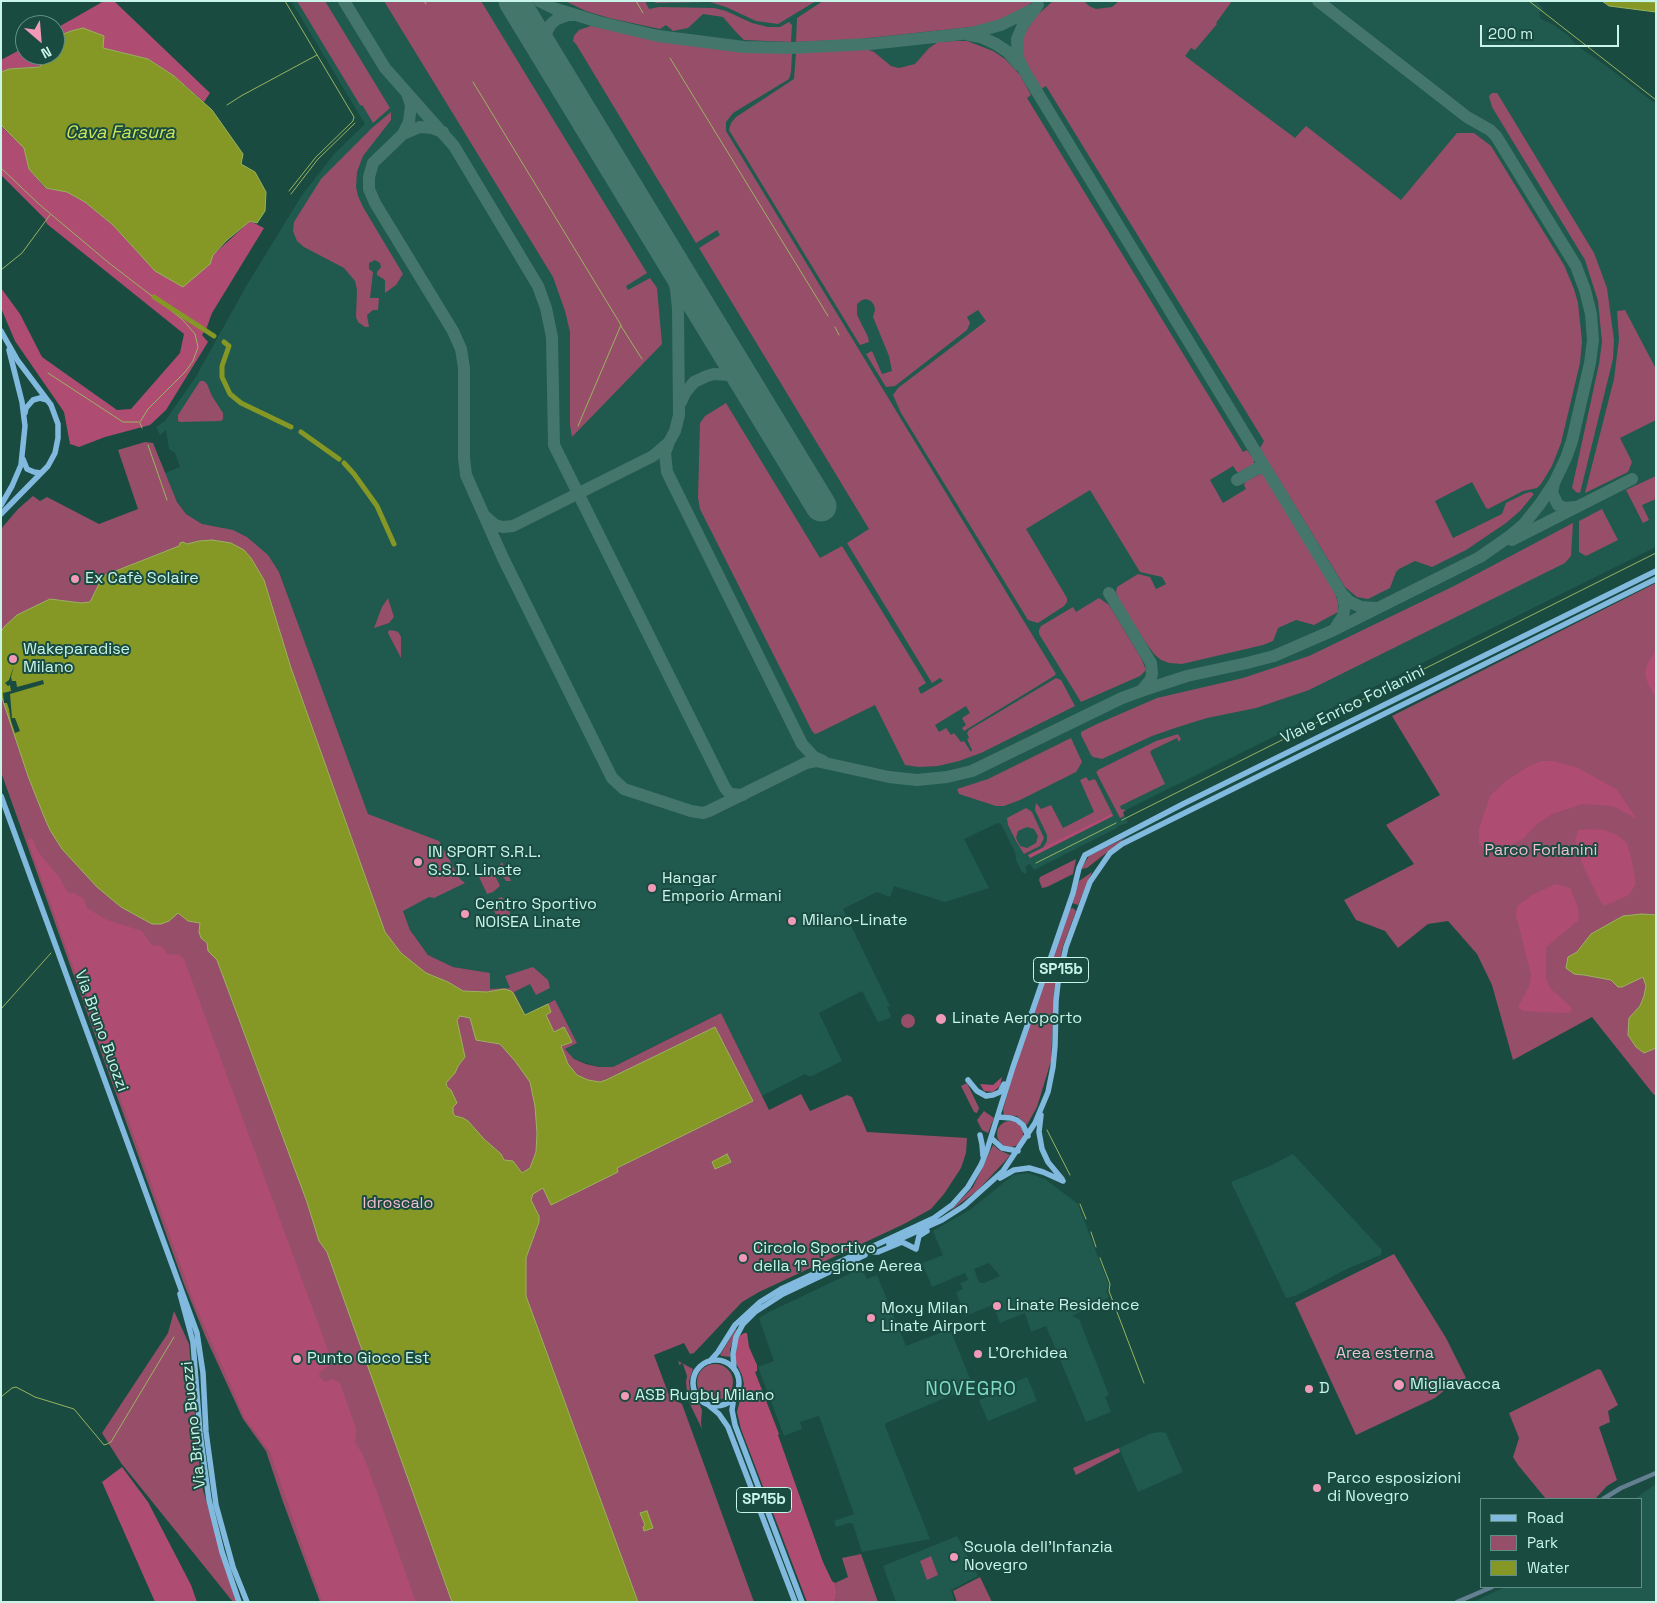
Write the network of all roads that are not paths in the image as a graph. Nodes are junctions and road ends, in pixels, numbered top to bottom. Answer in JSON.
{"nodes":[{"id":1,"x":1,"y":331,"type":"edge"},
{"id":2,"x":5,"y":339,"type":"junction"},
{"id":3,"x":49,"y":401,"type":"junction"},
{"id":4,"x":24,"y":414,"type":"junction"},
{"id":5,"x":23,"y":454,"type":"junction"},
{"id":6,"x":41,"y":473,"type":"junction"},
{"id":7,"x":1,"y":505,"type":"edge"},
{"id":8,"x":1,"y":514,"type":"edge"},
{"id":9,"x":1656,"y":571,"type":"edge"},
{"id":10,"x":1656,"y":579,"type":"edge"},
{"id":11,"x":1,"y":796,"type":"edge"},
{"id":12,"x":1068,"y":909,"type":"junction"},
{"id":13,"x":1078,"y":914,"type":"junction"},
{"id":14,"x":1013,"y":1066,"type":"junction"},
{"id":15,"x":968,"y":1080,"type":"dead end"},
{"id":16,"x":1042,"y":1109,"type":"junction"},
{"id":17,"x":998,"y":1118,"type":"junction"},
{"id":18,"x":980,"y":1135,"type":"dead end"},
{"id":19,"x":1028,"y":1136,"type":"junction"},
{"id":20,"x":990,"y":1138,"type":"junction"},
{"id":21,"x":1018,"y":1151,"type":"junction"},
{"id":22,"x":981,"y":1165,"type":"junction"},
{"id":23,"x":980,"y":1193,"type":"junction"},
{"id":24,"x":953,"y":1214,"type":"junction"},
{"id":25,"x":870,"y":1252,"type":"junction"},
{"id":26,"x":175,"y":1275,"type":"junction"},
{"id":27,"x":710,"y":1361,"type":"junction"},
{"id":28,"x":734,"y":1369,"type":"junction"},
{"id":29,"x":734,"y":1396,"type":"junction"},
{"id":30,"x":707,"y":1404,"type":"junction"},
{"id":31,"x":1656,"y":1474,"type":"edge"},
{"id":32,"x":1605,"y":1498,"type":"edge"},
{"id":33,"x":1490,"y":1588,"type":"edge"},
{"id":34,"x":239,"y":1602,"type":"edge"},
{"id":35,"x":247,"y":1602,"type":"edge"},
{"id":36,"x":795,"y":1602,"type":"edge"},
{"id":37,"x":802,"y":1602,"type":"edge"},
{"id":38,"x":1457,"y":1602,"type":"edge"}],
"edges":[{"from":1,"to":2,"type":"main road"},
{"from":2,"to":3,"type":"main road"},
{"from":2,"to":4,"type":"main road"},
{"from":3,"to":4,"type":"main road"},
{"from":3,"to":6,"type":"main road"},
{"from":4,"to":5,"type":"main road"},
{"from":5,"to":6,"type":"main road"},
{"from":5,"to":7,"type":"main road"},
{"from":6,"to":8,"type":"main road"},
{"from":9,"to":12,"type":"main road","name":"Viale Enrico Forlanini","number":"SP15b"},
{"from":10,"to":13,"type":"main road","name":"Viale Enrico Forlanini","number":"SP15b"},
{"from":11,"to":26,"type":"main road","name":"Via Bruno Buozzi"},
{"from":12,"to":13,"type":"main road"},
{"from":12,"to":14,"type":"main road","number":"SP15b"},
{"from":13,"to":16,"type":"main road","number":"SP15b"},
{"from":14,"to":15,"type":"main road"},
{"from":14,"to":17,"type":"main road","number":"SP15b"},
{"from":16,"to":19,"type":"main road","number":"SP15b"},
{"from":16,"to":23,"type":"main road"},
{"from":17,"to":19,"type":"main road"},
{"from":17,"to":20,"type":"main road","number":"SP15b"},
{"from":18,"to":22,"type":"main road"},
{"from":19,"to":21,"type":"main road","number":"SP15b"},
{"from":20,"to":21,"type":"main road"},
{"from":20,"to":22,"type":"main road","number":"SP15b"},
{"from":21,"to":23,"type":"main road","number":"SP15b"},
{"from":22,"to":27,"type":"main road","number":"SP15b"},
{"from":23,"to":24,"type":"main road","number":"SP15b"},
{"from":24,"to":25,"type":"main road","number":"SP15b"},
{"from":24,"to":25,"type":"main road"},
{"from":25,"to":28,"type":"main road","number":"SP15b"},
{"from":26,"to":34,"type":"main road","name":"Via Bruno Buozzi"},
{"from":26,"to":35,"type":"main road","name":"Via Bruno Buozzi"},
{"from":27,"to":28,"type":"main road"},
{"from":27,"to":30,"type":"main road","number":"SP15b"},
{"from":28,"to":29,"type":"main road","number":"SP15b"},
{"from":29,"to":30,"type":"main road"},
{"from":29,"to":37,"type":"main road","number":"SP15b"},
{"from":30,"to":36,"type":"main road","number":"SP15b"},
{"from":31,"to":32,"type":"street"},
{"from":33,"to":38,"type":"street"}]}
